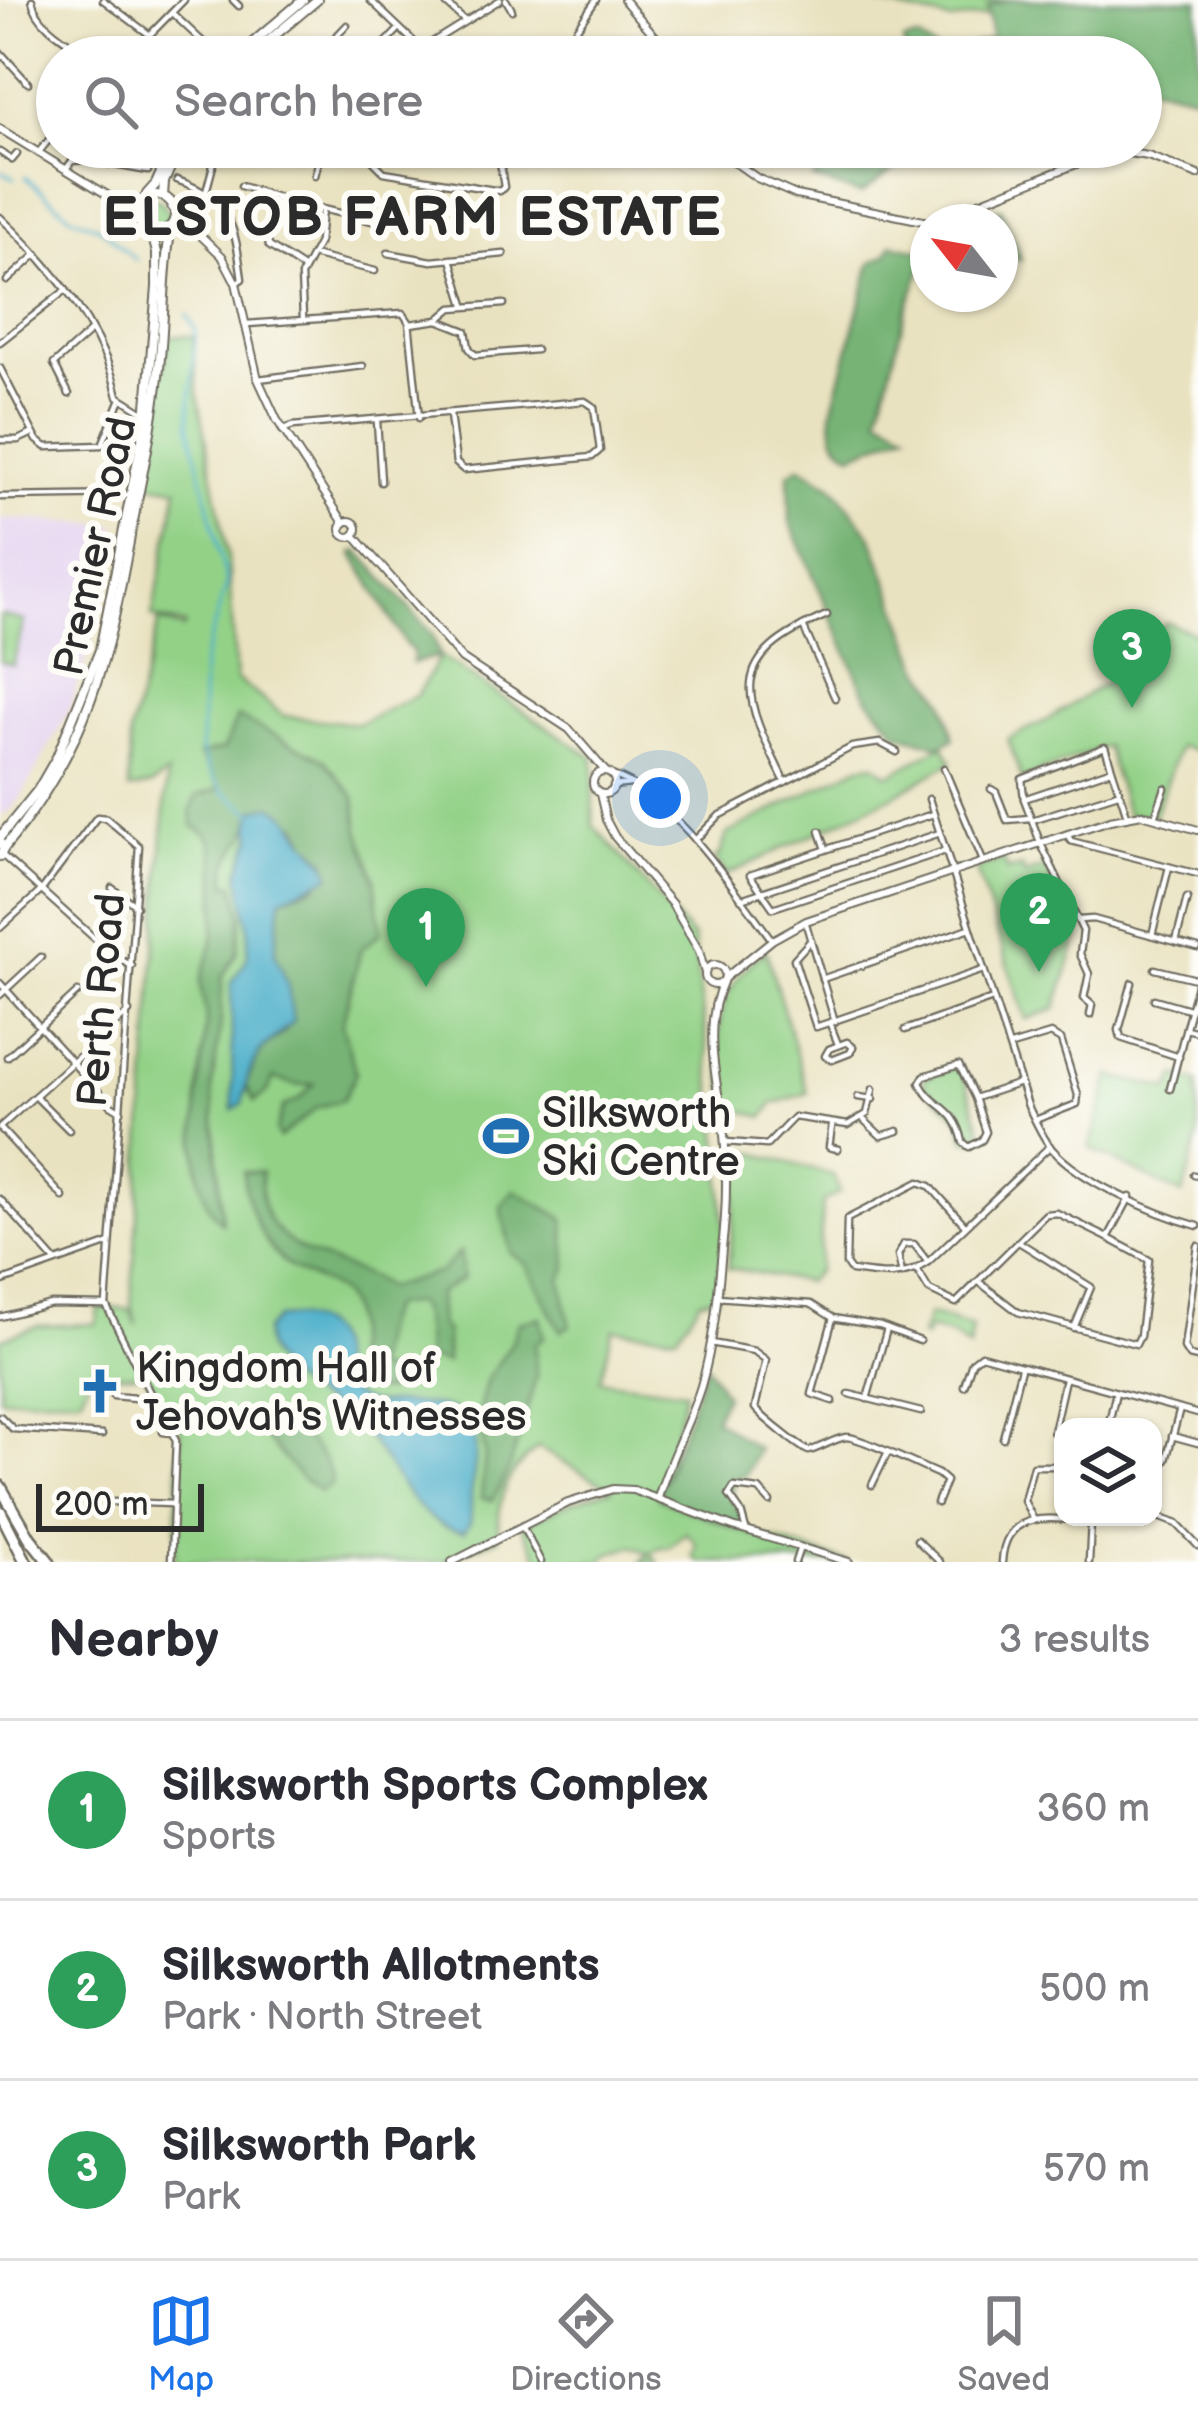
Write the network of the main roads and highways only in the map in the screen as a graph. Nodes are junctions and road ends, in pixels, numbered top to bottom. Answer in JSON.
{"nodes":[{"id":1,"x":303,"y":0,"type":"edge"},
{"id":2,"x":317,"y":0,"type":"edge"},
{"id":3,"x":261,"y":36,"type":"edge"},
{"id":4,"x":274,"y":36,"type":"edge"},
{"id":5,"x":164,"y":168,"type":"edge"},
{"id":6,"x":168,"y":168,"type":"edge"},
{"id":7,"x":163,"y":196,"type":"junction"},
{"id":8,"x":142,"y":199,"type":"junction"},
{"id":9,"x":171,"y":230,"type":"junction"},
{"id":10,"x":152,"y":233,"type":"junction"},
{"id":11,"x":135,"y":496,"type":"junction"},
{"id":12,"x":1,"y":848,"type":"edge"},
{"id":13,"x":0,"y":1486,"type":"edge"},
{"id":14,"x":0,"y":1511,"type":"edge"},
{"id":15,"x":26,"y":1562,"type":"edge"},
{"id":16,"x":49,"y":1562,"type":"edge"}],
"edges":[{"from":1,"to":3,"type":"main road"},
{"from":2,"to":4,"type":"main road"},
{"from":5,"to":8,"type":"main road"},
{"from":6,"to":7,"type":"main road"},
{"from":7,"to":8,"type":"main road"},
{"from":7,"to":9,"type":"main road","name":"Premier Road"},
{"from":8,"to":10,"type":"main road"},
{"from":9,"to":10,"type":"main road"},
{"from":9,"to":11,"type":"main road","name":"Premier Road"},
{"from":10,"to":11,"type":"main road","name":"Premier Road"},
{"from":11,"to":12,"type":"main road","name":"Premier Road"},
{"from":13,"to":16,"type":"highway"},
{"from":14,"to":15,"type":"highway"}]}
